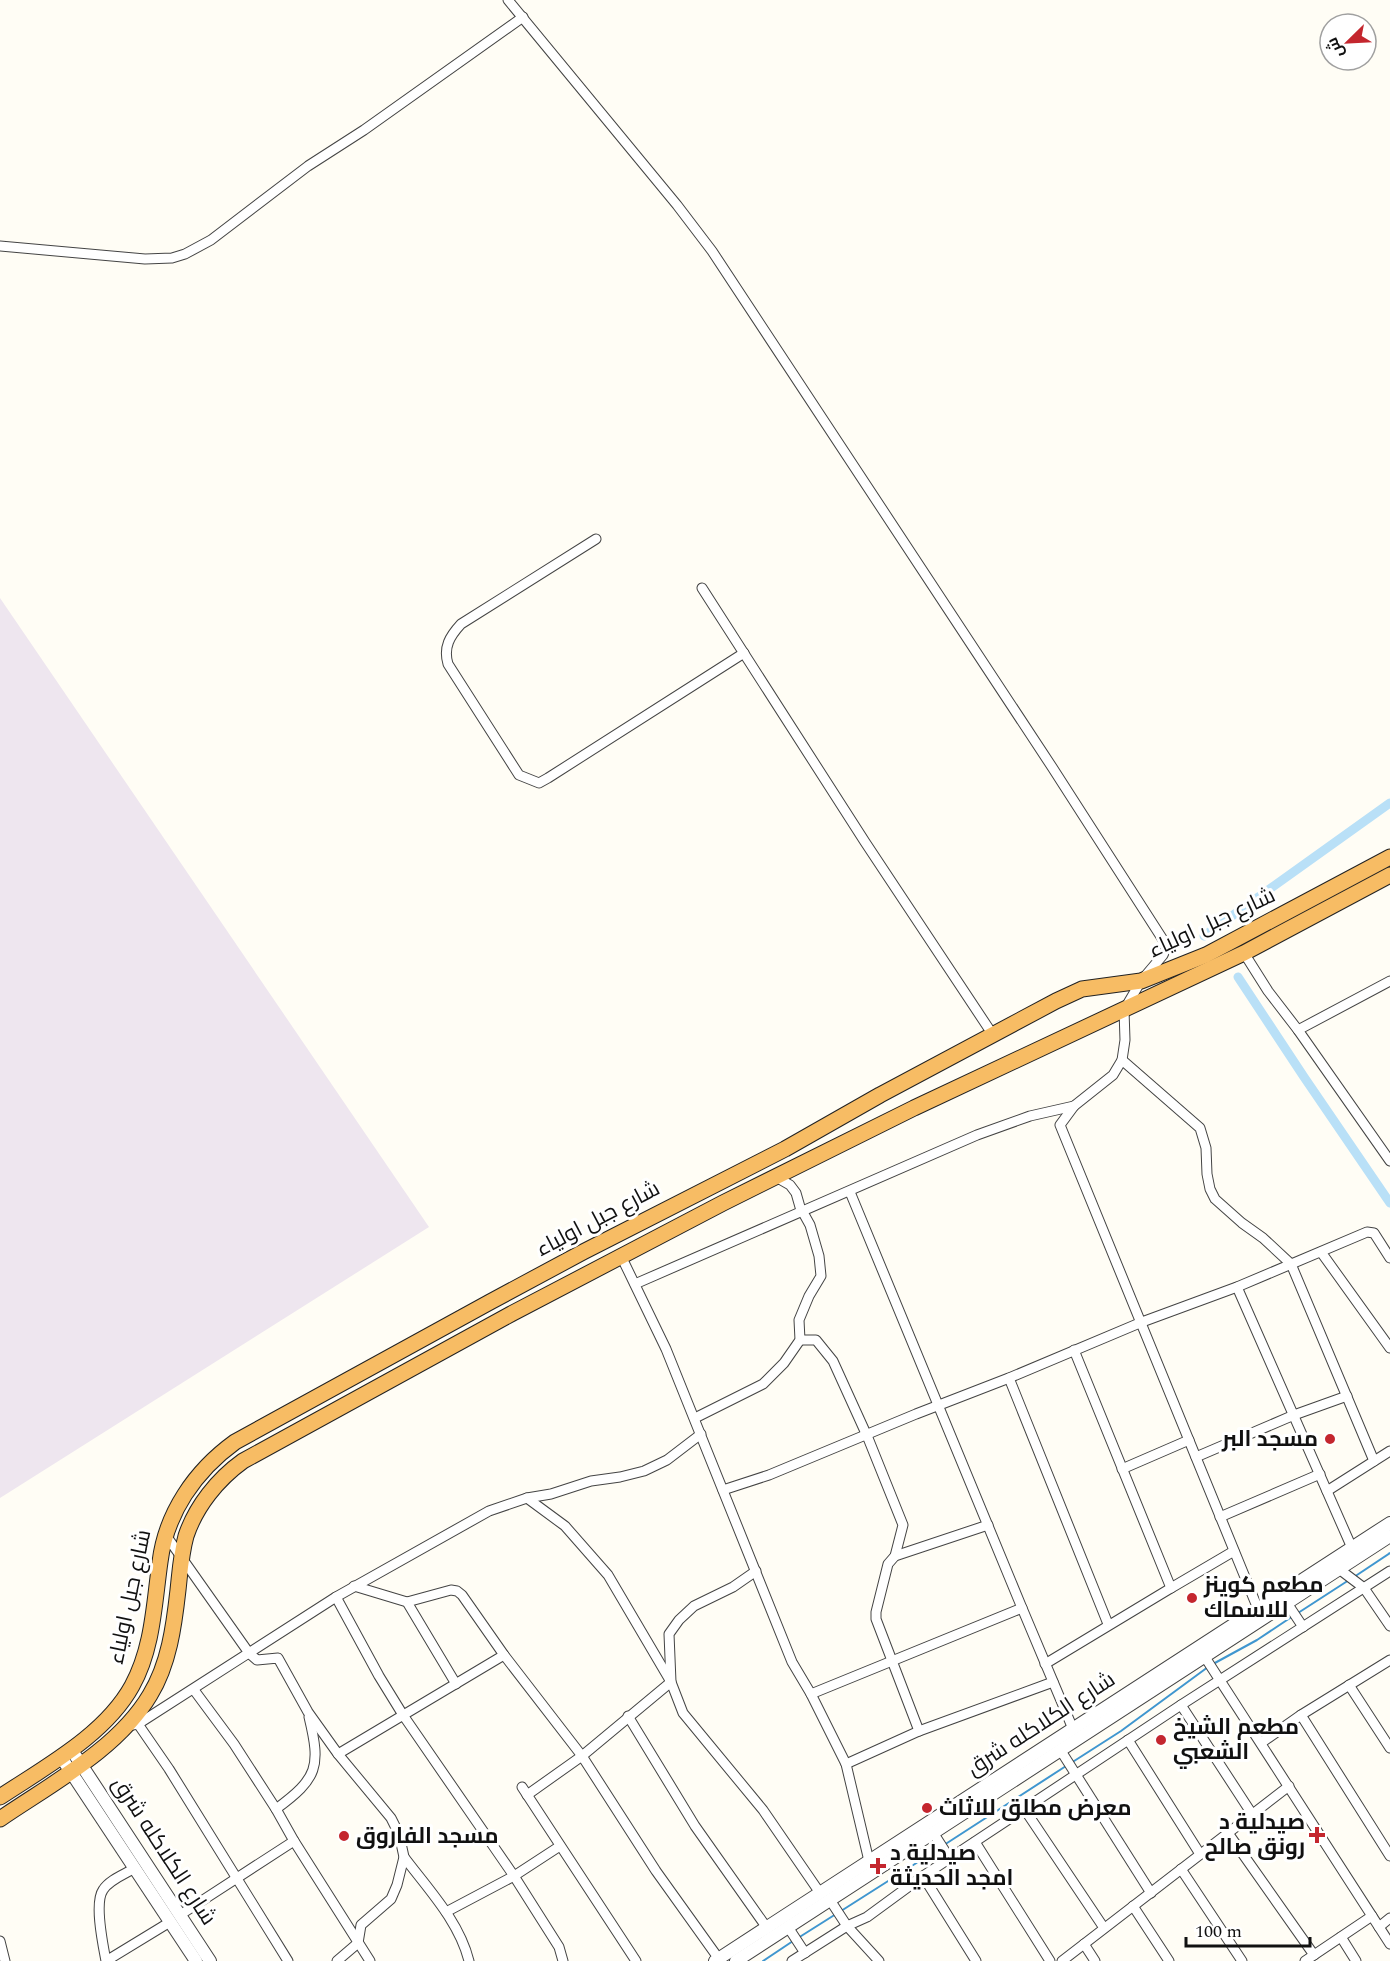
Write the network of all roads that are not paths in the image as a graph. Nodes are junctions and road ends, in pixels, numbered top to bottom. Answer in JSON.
{"nodes":[{"id":1,"x":508,"y":0,"type":"edge"},
{"id":2,"x":522,"y":17,"type":"junction"},
{"id":3,"x":0,"y":246,"type":"edge"},
{"id":4,"x":596,"y":538,"type":"dead end"},
{"id":5,"x":702,"y":588,"type":"dead end"},
{"id":6,"x":744,"y":653,"type":"junction"},
{"id":7,"x":1390,"y":857,"type":"edge"},
{"id":8,"x":1387,"y":878,"type":"edge"},
{"id":9,"x":1244,"y":953,"type":"junction"},
{"id":10,"x":1141,"y":981,"type":"junction"},
{"id":11,"x":1390,"y":981,"type":"edge"},
{"id":12,"x":1124,"y":1010,"type":"junction"},
{"id":13,"x":1298,"y":1030,"type":"junction"},
{"id":14,"x":993,"y":1035,"type":"junction"},
{"id":15,"x":1122,"y":1060,"type":"junction"},
{"id":16,"x":1074,"y":1106,"type":"junction"},
{"id":17,"x":1390,"y":1161,"type":"edge"},
{"id":18,"x":776,"y":1178,"type":"junction"},
{"id":19,"x":850,"y":1192,"type":"junction"},
{"id":20,"x":803,"y":1212,"type":"junction"},
{"id":21,"x":1321,"y":1252,"type":"junction"},
{"id":22,"x":621,"y":1256,"type":"junction"},
{"id":23,"x":1390,"y":1258,"type":"edge"},
{"id":24,"x":1291,"y":1264,"type":"junction"},
{"id":25,"x":635,"y":1284,"type":"junction"},
{"id":26,"x":1237,"y":1287,"type":"junction"},
{"id":27,"x":1142,"y":1322,"type":"junction"},
{"id":28,"x":800,"y":1340,"type":"junction"},
{"id":29,"x":1390,"y":1348,"type":"edge"},
{"id":30,"x":1074,"y":1350,"type":"junction"},
{"id":31,"x":1009,"y":1378,"type":"junction"},
{"id":32,"x":1347,"y":1396,"type":"junction"},
{"id":33,"x":938,"y":1405,"type":"junction"},
{"id":34,"x":1294,"y":1415,"type":"junction"},
{"id":35,"x":695,"y":1418,"type":"junction"},
{"id":36,"x":701,"y":1434,"type":"junction"},
{"id":37,"x":866,"y":1434,"type":"junction"},
{"id":38,"x":1189,"y":1440,"type":"junction"},
{"id":39,"x":1390,"y":1451,"type":"edge"},
{"id":40,"x":1196,"y":1457,"type":"junction"},
{"id":41,"x":1374,"y":1461,"type":"junction"},
{"id":42,"x":1122,"y":1469,"type":"junction"},
{"id":43,"x":1320,"y":1474,"type":"junction"},
{"id":44,"x":723,"y":1490,"type":"junction"},
{"id":45,"x":1327,"y":1491,"type":"junction"},
{"id":46,"x":527,"y":1498,"type":"junction"},
{"id":47,"x":1220,"y":1517,"type":"junction"},
{"id":48,"x":1390,"y":1523,"type":"edge"},
{"id":49,"x":988,"y":1525,"type":"junction"},
{"id":50,"x":165,"y":1534,"type":"junction"},
{"id":51,"x":1390,"y":1536,"type":"edge"},
{"id":52,"x":1352,"y":1548,"type":"junction"},
{"id":53,"x":1234,"y":1551,"type":"junction"},
{"id":54,"x":895,"y":1556,"type":"junction"},
{"id":55,"x":181,"y":1558,"type":"junction"},
{"id":56,"x":1339,"y":1569,"type":"junction"},
{"id":57,"x":756,"y":1571,"type":"junction"},
{"id":58,"x":1390,"y":1571,"type":"edge"},
{"id":59,"x":354,"y":1586,"type":"junction"},
{"id":60,"x":1171,"y":1588,"type":"junction"},
{"id":61,"x":1364,"y":1588,"type":"junction"},
{"id":62,"x":336,"y":1597,"type":"junction"},
{"id":63,"x":407,"y":1602,"type":"junction"},
{"id":64,"x":1287,"y":1603,"type":"junction"},
{"id":65,"x":1022,"y":1608,"type":"junction"},
{"id":66,"x":1258,"y":1609,"type":"junction"},
{"id":67,"x":1108,"y":1624,"type":"junction"},
{"id":68,"x":1390,"y":1626,"type":"edge"},
{"id":69,"x":1303,"y":1627,"type":"junction"},
{"id":70,"x":1201,"y":1652,"type":"junction"},
{"id":71,"x":249,"y":1653,"type":"junction"},
{"id":72,"x":504,"y":1655,"type":"junction"},
{"id":73,"x":1390,"y":1660,"type":"edge"},
{"id":74,"x":892,"y":1661,"type":"junction"},
{"id":75,"x":1045,"y":1664,"type":"junction"},
{"id":76,"x":1221,"y":1680,"type":"junction"},
{"id":77,"x":671,"y":1682,"type":"junction"},
{"id":78,"x":1053,"y":1682,"type":"junction"},
{"id":79,"x":456,"y":1684,"type":"junction"},
{"id":80,"x":1349,"y":1685,"type":"junction"},
{"id":81,"x":194,"y":1690,"type":"junction"},
{"id":82,"x":811,"y":1694,"type":"junction"},
{"id":83,"x":1181,"y":1705,"type":"junction"},
{"id":84,"x":308,"y":1712,"type":"junction"},
{"id":85,"x":403,"y":1715,"type":"junction"},
{"id":86,"x":1300,"y":1715,"type":"junction"},
{"id":87,"x":628,"y":1716,"type":"junction"},
{"id":88,"x":133,"y":1725,"type":"junction"},
{"id":89,"x":1073,"y":1729,"type":"junction"},
{"id":90,"x":919,"y":1731,"type":"junction"},
{"id":91,"x":1128,"y":1740,"type":"junction"},
{"id":92,"x":1261,"y":1743,"type":"junction"},
{"id":93,"x":1390,"y":1748,"type":"edge"},
{"id":94,"x":1060,"y":1751,"type":"junction"},
{"id":95,"x":66,"y":1753,"type":"junction"},
{"id":96,"x":338,"y":1754,"type":"junction"},
{"id":97,"x":582,"y":1756,"type":"junction"},
{"id":98,"x":846,"y":1764,"type":"junction"},
{"id":99,"x":76,"y":1768,"type":"junction"},
{"id":100,"x":1076,"y":1776,"type":"junction"},
{"id":101,"x":1289,"y":1786,"type":"junction"},
{"id":102,"x":0,"y":1797,"type":"edge"},
{"id":103,"x":276,"y":1809,"type":"junction"},
{"id":104,"x":1024,"y":1810,"type":"junction"},
{"id":105,"x":1252,"y":1814,"type":"junction"},
{"id":106,"x":0,"y":1819,"type":"edge"},
{"id":107,"x":1228,"y":1833,"type":"junction"},
{"id":108,"x":934,"y":1834,"type":"junction"},
{"id":109,"x":294,"y":1840,"type":"junction"},
{"id":110,"x":975,"y":1842,"type":"junction"},
{"id":111,"x":560,"y":1846,"type":"junction"},
{"id":112,"x":1200,"y":1854,"type":"junction"},
{"id":113,"x":1390,"y":1856,"type":"edge"},
{"id":114,"x":404,"y":1857,"type":"junction"},
{"id":115,"x":950,"y":1859,"type":"junction"},
{"id":116,"x":869,"y":1861,"type":"junction"},
{"id":117,"x":135,"y":1868,"type":"junction"},
{"id":118,"x":1181,"y":1869,"type":"junction"},
{"id":119,"x":514,"y":1876,"type":"junction"},
{"id":120,"x":923,"y":1876,"type":"junction"},
{"id":121,"x":237,"y":1879,"type":"junction"},
{"id":122,"x":1150,"y":1893,"type":"junction"},
{"id":123,"x":825,"y":1897,"type":"junction"},
{"id":124,"x":1133,"y":1906,"type":"junction"},
{"id":125,"x":446,"y":1912,"type":"junction"},
{"id":126,"x":1372,"y":1916,"type":"junction"},
{"id":127,"x":175,"y":1918,"type":"junction"},
{"id":128,"x":1390,"y":1918,"type":"edge"},
{"id":129,"x":847,"y":1926,"type":"junction"},
{"id":130,"x":788,"y":1927,"type":"junction"},
{"id":131,"x":1379,"y":1927,"type":"junction"},
{"id":132,"x":767,"y":1928,"type":"junction"},
{"id":133,"x":1104,"y":1928,"type":"junction"},
{"id":134,"x":1341,"y":1937,"type":"junction"},
{"id":135,"x":0,"y":1941,"type":"edge"},
{"id":136,"x":358,"y":1943,"type":"junction"},
{"id":137,"x":1084,"y":1944,"type":"junction"},
{"id":138,"x":1390,"y":1944,"type":"edge"},
{"id":139,"x":805,"y":1953,"type":"junction"},
{"id":140,"x":1314,"y":1955,"type":"junction"},
{"id":141,"x":717,"y":1960,"type":"edge"},
{"id":142,"x":5,"y":1961,"type":"edge"},
{"id":143,"x":196,"y":1961,"type":"edge"},
{"id":144,"x":210,"y":1961,"type":"edge"},
{"id":145,"x":288,"y":1961,"type":"edge"},
{"id":146,"x":337,"y":1961,"type":"edge"},
{"id":147,"x":370,"y":1961,"type":"edge"},
{"id":148,"x":468,"y":1961,"type":"edge"},
{"id":149,"x":563,"y":1961,"type":"edge"},
{"id":150,"x":636,"y":1961,"type":"edge"},
{"id":151,"x":736,"y":1961,"type":"edge"},
{"id":152,"x":792,"y":1961,"type":"edge"},
{"id":153,"x":879,"y":1961,"type":"edge"},
{"id":154,"x":976,"y":1961,"type":"edge"},
{"id":155,"x":1050,"y":1961,"type":"edge"},
{"id":156,"x":1062,"y":1961,"type":"edge"},
{"id":157,"x":1095,"y":1961,"type":"edge"},
{"id":158,"x":1169,"y":1961,"type":"edge"},
{"id":159,"x":1242,"y":1961,"type":"edge"},
{"id":160,"x":1305,"y":1961,"type":"edge"},
{"id":161,"x":1356,"y":1961,"type":"edge"}],
"edges":[{"from":1,"to":2,"type":"street"},
{"from":2,"to":3,"type":"street"},
{"from":2,"to":10,"type":"street"},
{"from":4,"to":6,"type":"street"},
{"from":5,"to":6,"type":"street"},
{"from":6,"to":14,"type":"street"},
{"from":7,"to":10,"type":"highway","name":"شارع جبل اولياء"},
{"from":8,"to":9,"type":"highway","name":"شارع جبل اولياء"},
{"from":9,"to":12,"type":"highway","name":"شارع جبل اولياء"},
{"from":9,"to":13,"type":"street"},
{"from":10,"to":12,"type":"street"},
{"from":10,"to":14,"type":"highway","name":"شارع جبل اولياء"},
{"from":11,"to":13,"type":"street"},
{"from":12,"to":15,"type":"street"},
{"from":12,"to":18,"type":"highway","name":"شارع جبل اولياء"},
{"from":13,"to":17,"type":"street"},
{"from":14,"to":50,"type":"highway","name":"شارع جبل اولياء"},
{"from":15,"to":16,"type":"street"},
{"from":15,"to":24,"type":"street"},
{"from":16,"to":19,"type":"street"},
{"from":16,"to":27,"type":"street"},
{"from":18,"to":20,"type":"street"},
{"from":18,"to":22,"type":"highway","name":"شارع جبل اولياء"},
{"from":19,"to":20,"type":"street"},
{"from":19,"to":33,"type":"street"},
{"from":20,"to":25,"type":"street"},
{"from":20,"to":28,"type":"street"},
{"from":21,"to":23,"type":"street"},
{"from":21,"to":24,"type":"street"},
{"from":21,"to":29,"type":"street"},
{"from":22,"to":25,"type":"street"},
{"from":22,"to":55,"type":"highway","name":"شارع جبل اولياء"},
{"from":24,"to":26,"type":"street"},
{"from":24,"to":32,"type":"street"},
{"from":25,"to":35,"type":"street"},
{"from":26,"to":27,"type":"street"},
{"from":26,"to":34,"type":"street"},
{"from":27,"to":30,"type":"street"},
{"from":27,"to":38,"type":"street"},
{"from":28,"to":35,"type":"street"},
{"from":28,"to":37,"type":"street"},
{"from":30,"to":31,"type":"street"},
{"from":30,"to":42,"type":"street"},
{"from":31,"to":33,"type":"street"},
{"from":31,"to":67,"type":"street"},
{"from":32,"to":34,"type":"street"},
{"from":32,"to":41,"type":"street"},
{"from":33,"to":37,"type":"street"},
{"from":33,"to":49,"type":"street"},
{"from":34,"to":40,"type":"street"},
{"from":34,"to":43,"type":"street"},
{"from":35,"to":36,"type":"street"},
{"from":36,"to":44,"type":"street"},
{"from":36,"to":46,"type":"street"},
{"from":37,"to":44,"type":"street"},
{"from":37,"to":54,"type":"street"},
{"from":38,"to":40,"type":"street"},
{"from":38,"to":42,"type":"street"},
{"from":39,"to":41,"type":"street"},
{"from":40,"to":47,"type":"street"},
{"from":41,"to":45,"type":"street"},
{"from":42,"to":60,"type":"street"},
{"from":43,"to":45,"type":"street"},
{"from":43,"to":47,"type":"street"},
{"from":44,"to":57,"type":"street"},
{"from":45,"to":52,"type":"street"},
{"from":46,"to":59,"type":"street"},
{"from":46,"to":77,"type":"street"},
{"from":47,"to":53,"type":"street"},
{"from":48,"to":52,"type":"street","name":"شارع الكلاكله شرق"},
{"from":49,"to":54,"type":"street"},
{"from":49,"to":65,"type":"street"},
{"from":50,"to":55,"type":"street"},
{"from":50,"to":95,"type":"highway","name":"شارع جبل اولياء"},
{"from":51,"to":56,"type":"street","name":"شارع الكلاكله شرق"},
{"from":52,"to":66,"type":"street","name":"شارع الكلاكله شرق"},
{"from":53,"to":60,"type":"street"},
{"from":53,"to":66,"type":"street"},
{"from":54,"to":74,"type":"street"},
{"from":55,"to":71,"type":"street"},
{"from":55,"to":88,"type":"highway","name":"شارع جبل اولياء"},
{"from":56,"to":61,"type":"street"},
{"from":56,"to":64,"type":"street","name":"شارع الكلاكله شرق"},
{"from":57,"to":77,"type":"street"},
{"from":57,"to":82,"type":"street"},
{"from":58,"to":61,"type":"street"},
{"from":59,"to":62,"type":"street"},
{"from":59,"to":63,"type":"street"},
{"from":60,"to":67,"type":"street"},
{"from":61,"to":68,"type":"street"},
{"from":61,"to":69,"type":"street"},
{"from":62,"to":71,"type":"street"},
{"from":62,"to":85,"type":"street"},
{"from":63,"to":72,"type":"street"},
{"from":63,"to":79,"type":"street"},
{"from":64,"to":69,"type":"street"},
{"from":64,"to":70,"type":"street","name":"شارع الكلاكله شرق"},
{"from":65,"to":74,"type":"street"},
{"from":65,"to":75,"type":"street"},
{"from":66,"to":70,"type":"street","name":"شارع الكلاكله شرق"},
{"from":67,"to":75,"type":"street"},
{"from":69,"to":76,"type":"street"},
{"from":70,"to":76,"type":"street"},
{"from":70,"to":89,"type":"street","name":"شارع الكلاكله شرق"},
{"from":70,"to":94,"type":"street","name":"شارع الكلاكله شرق"},
{"from":71,"to":81,"type":"street"},
{"from":71,"to":84,"type":"street"},
{"from":72,"to":79,"type":"street"},
{"from":72,"to":97,"type":"street"},
{"from":73,"to":80,"type":"street"},
{"from":74,"to":82,"type":"street"},
{"from":74,"to":90,"type":"street"},
{"from":75,"to":78,"type":"street"},
{"from":76,"to":83,"type":"street"},
{"from":76,"to":92,"type":"street"},
{"from":77,"to":87,"type":"street"},
{"from":77,"to":123,"type":"street"},
{"from":78,"to":89,"type":"street"},
{"from":78,"to":90,"type":"street"},
{"from":79,"to":85,"type":"street"},
{"from":80,"to":86,"type":"street"},
{"from":80,"to":93,"type":"street"},
{"from":81,"to":88,"type":"street"},
{"from":81,"to":103,"type":"street"},
{"from":82,"to":98,"type":"street"},
{"from":83,"to":91,"type":"street"},
{"from":83,"to":105,"type":"street"},
{"from":84,"to":96,"type":"street"},
{"from":84,"to":103,"type":"street"},
{"from":85,"to":96,"type":"street"},
{"from":85,"to":119,"type":"street"},
{"from":86,"to":92,"type":"street"},
{"from":86,"to":113,"type":"street"},
{"from":87,"to":97,"type":"street"},
{"from":87,"to":132,"type":"street"},
{"from":88,"to":99,"type":"highway","name":"شارع جبل اولياء"},
{"from":88,"to":121,"type":"street"},
{"from":89,"to":116,"type":"street","name":"شارع الكلاكله شرق"},
{"from":90,"to":98,"type":"street"},
{"from":91,"to":100,"type":"street"},
{"from":91,"to":112,"type":"street"},
{"from":92,"to":101,"type":"street"},
{"from":94,"to":100,"type":"street"},
{"from":94,"to":108,"type":"street","name":"شارع الكلاكله شرق"},
{"from":95,"to":99,"type":"street"},
{"from":95,"to":102,"type":"highway","name":"شارع جبل اولياء"},
{"from":96,"to":114,"type":"street"},
{"from":97,"to":111,"type":"street"},
{"from":97,"to":141,"type":"street"},
{"from":98,"to":116,"type":"street"},
{"from":99,"to":106,"type":"highway","name":"شارع جبل اولياء"},
{"from":99,"to":117,"type":"street","name":"شارع الكلاكله شرق"},
{"from":99,"to":127,"type":"street","name":"شارع الكلاكله شرق"},
{"from":100,"to":104,"type":"street"},
{"from":100,"to":122,"type":"street"},
{"from":101,"to":105,"type":"street"},
{"from":101,"to":126,"type":"street"},
{"from":103,"to":109,"type":"street"},
{"from":104,"to":110,"type":"street"},
{"from":104,"to":133,"type":"street"},
{"from":105,"to":107,"type":"street"},
{"from":107,"to":112,"type":"street"},
{"from":107,"to":140,"type":"street"},
{"from":108,"to":115,"type":"street"},
{"from":108,"to":123,"type":"street","name":"شارع الكلاكله شرق"},
{"from":109,"to":121,"type":"street"},
{"from":109,"to":136,"type":"street"},
{"from":110,"to":115,"type":"street"},
{"from":110,"to":155,"type":"street"},
{"from":111,"to":119,"type":"street"},
{"from":111,"to":150,"type":"street"},
{"from":112,"to":118,"type":"street"},
{"from":114,"to":125,"type":"street"},
{"from":114,"to":136,"type":"street"},
{"from":115,"to":120,"type":"street"},
{"from":116,"to":123,"type":"street","name":"شارع الكلاكله شرق"},
{"from":117,"to":127,"type":"street","name":"شارع الكلاكله شرق"},
{"from":117,"to":127,"type":"street"},
{"from":118,"to":122,"type":"street"},
{"from":118,"to":159,"type":"street"},
{"from":119,"to":125,"type":"street"},
{"from":119,"to":149,"type":"street"},
{"from":120,"to":129,"type":"street"},
{"from":120,"to":154,"type":"street"},
{"from":121,"to":127,"type":"street"},
{"from":121,"to":145,"type":"street"},
{"from":122,"to":124,"type":"street"},
{"from":123,"to":129,"type":"street"},
{"from":123,"to":130,"type":"street","name":"شارع الكلاكله شرق"},
{"from":123,"to":132,"type":"street","name":"شارع الكلاكله شرق"},
{"from":124,"to":133,"type":"street"},
{"from":124,"to":158,"type":"street"},
{"from":125,"to":148,"type":"street"},
{"from":126,"to":131,"type":"street"},
{"from":126,"to":134,"type":"street"},
{"from":127,"to":143,"type":"street","name":"شارع الكلاكله شرق"},
{"from":127,"to":144,"type":"street","name":"شارع الكلاكله شرق"},
{"from":128,"to":131,"type":"street"},
{"from":129,"to":139,"type":"street"},
{"from":129,"to":153,"type":"street"},
{"from":130,"to":139,"type":"street"},
{"from":130,"to":151,"type":"street","name":"شارع الكلاكله شرق"},
{"from":131,"to":138,"type":"street"},
{"from":132,"to":141,"type":"street","name":"شارع الكلاكله شرق"},
{"from":133,"to":137,"type":"street"},
{"from":134,"to":140,"type":"street"},
{"from":134,"to":161,"type":"street"},
{"from":135,"to":142,"type":"street"},
{"from":136,"to":146,"type":"street"},
{"from":136,"to":147,"type":"street"},
{"from":137,"to":156,"type":"street"},
{"from":137,"to":157,"type":"street"},
{"from":139,"to":152,"type":"street"},
{"from":140,"to":160,"type":"street"}]}
